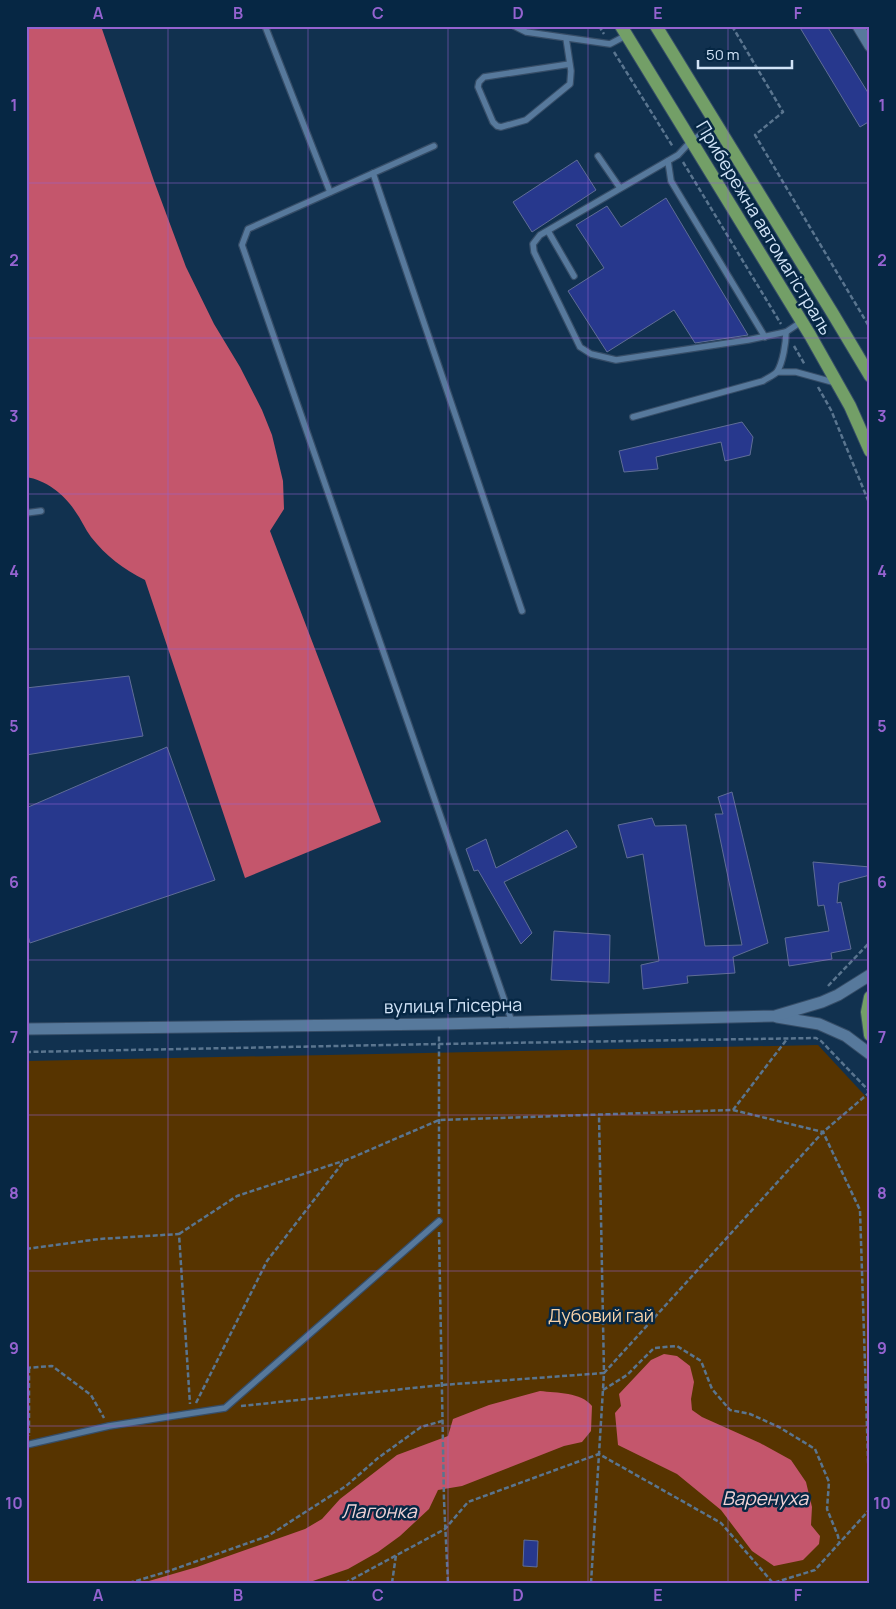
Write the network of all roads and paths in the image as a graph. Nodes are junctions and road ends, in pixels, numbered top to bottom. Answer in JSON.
{"nodes":[{"id":1,"x":265,"y":26,"type":"edge"},
{"id":2,"x":514,"y":26,"type":"edge"},
{"id":3,"x":599,"y":26,"type":"edge"},
{"id":4,"x":656,"y":26,"type":"edge"},
{"id":5,"x":732,"y":26,"type":"edge"},
{"id":6,"x":858,"y":26,"type":"edge"},
{"id":7,"x":624,"y":31,"type":"edge"},
{"id":8,"x":566,"y":38,"type":"junction"},
{"id":9,"x":610,"y":44,"type":"junction"},
{"id":10,"x":870,"y":46,"type":"edge"},
{"id":11,"x":570,"y":64,"type":"junction"},
{"id":12,"x":717,"y":124,"type":"junction"},
{"id":13,"x":691,"y":140,"type":"junction"},
{"id":14,"x":434,"y":146,"type":"dead end"},
{"id":15,"x":678,"y":155,"type":"junction"},
{"id":16,"x":598,"y":156,"type":"dead end"},
{"id":17,"x":668,"y":161,"type":"junction"},
{"id":18,"x":373,"y":173,"type":"junction"},
{"id":19,"x":620,"y":188,"type":"junction"},
{"id":20,"x":330,"y":192,"type":"junction"},
{"id":21,"x":548,"y":231,"type":"junction"},
{"id":22,"x":574,"y":276,"type":"dead end"},
{"id":23,"x":801,"y":322,"type":"junction"},
{"id":24,"x":870,"y":328,"type":"edge"},
{"id":25,"x":786,"y":332,"type":"junction"},
{"id":26,"x":765,"y":336,"type":"junction"},
{"id":27,"x":777,"y":372,"type":"junction"},
{"id":28,"x":811,"y":375,"type":"junction"},
{"id":29,"x":870,"y":376,"type":"edge"},
{"id":30,"x":837,"y":384,"type":"junction"},
{"id":31,"x":633,"y":417,"type":"dead end"},
{"id":32,"x":870,"y":451,"type":"edge"},
{"id":33,"x":870,"y":505,"type":"edge"},
{"id":34,"x":41,"y":511,"type":"dead end"},
{"id":35,"x":26,"y":513,"type":"edge"},
{"id":36,"x":522,"y":611,"type":"dead end"},
{"id":37,"x":870,"y":942,"type":"edge"},
{"id":38,"x":870,"y":975,"type":"edge"},
{"id":39,"x":823,"y":991,"type":"dead end"},
{"id":40,"x":870,"y":997,"type":"edge"},
{"id":41,"x":775,"y":1016,"type":"junction"},
{"id":42,"x":512,"y":1022,"type":"junction"},
{"id":43,"x":26,"y":1029,"type":"edge"},
{"id":44,"x":870,"y":1035,"type":"edge"},
{"id":45,"x":787,"y":1039,"type":"junction"},
{"id":46,"x":26,"y":1052,"type":"edge"},
{"id":47,"x":870,"y":1054,"type":"edge"},
{"id":48,"x":870,"y":1092,"type":"edge"},
{"id":49,"x":733,"y":1110,"type":"junction"},
{"id":50,"x":599,"y":1115,"type":"junction"},
{"id":51,"x":823,"y":1132,"type":"junction"},
{"id":52,"x":344,"y":1160,"type":"junction"},
{"id":53,"x":439,"y":1221,"type":"dead end"},
{"id":54,"x":179,"y":1234,"type":"junction"},
{"id":55,"x":26,"y":1248,"type":"edge"},
{"id":56,"x":28,"y":1368,"type":"edge"},
{"id":57,"x":604,"y":1373,"type":"junction"},
{"id":58,"x":603,"y":1390,"type":"junction"},
{"id":59,"x":225,"y":1408,"type":"junction"},
{"id":60,"x":191,"y":1413,"type":"junction"},
{"id":61,"x":109,"y":1426,"type":"junction"},
{"id":62,"x":28,"y":1445,"type":"edge"},
{"id":63,"x":599,"y":1454,"type":"junction"},
{"id":64,"x":869,"y":1510,"type":"edge"},
{"id":65,"x":870,"y":1520,"type":"edge"},
{"id":66,"x":445,"y":1529,"type":"junction"},
{"id":67,"x":839,"y":1543,"type":"junction"},
{"id":68,"x":396,"y":1555,"type":"junction"},
{"id":69,"x":130,"y":1583,"type":"edge"},
{"id":70,"x":345,"y":1583,"type":"edge"},
{"id":71,"x":392,"y":1583,"type":"edge"},
{"id":72,"x":448,"y":1583,"type":"edge"},
{"id":73,"x":590,"y":1583,"type":"edge"}],
"edges":[{"from":1,"to":20,"type":"lane"},
{"from":2,"to":8,"type":"lane"},
{"from":3,"to":9,"type":"path"},
{"from":4,"to":12,"type":"main road","name":"Прибережна автомагістраль"},
{"from":5,"to":24,"type":"path"},
{"from":6,"to":10,"type":"street"},
{"from":7,"to":9,"type":"lane"},
{"from":7,"to":13,"type":"main road","name":"Прибережна автомагістраль"},
{"from":8,"to":9,"type":"lane"},
{"from":8,"to":11,"type":"lane"},
{"from":9,"to":15,"type":"path"},
{"from":11,"to":11,"type":"lane"},
{"from":12,"to":13,"type":"lane"},
{"from":12,"to":29,"type":"main road","name":"Прибережна автомагістраль"},
{"from":13,"to":15,"type":"lane"},
{"from":13,"to":23,"type":"main road","name":"Прибережна автомагістраль"},
{"from":14,"to":18,"type":"lane"},
{"from":15,"to":17,"type":"lane"},
{"from":15,"to":25,"type":"path"},
{"from":16,"to":19,"type":"lane"},
{"from":17,"to":19,"type":"lane"},
{"from":17,"to":26,"type":"lane"},
{"from":18,"to":20,"type":"lane"},
{"from":18,"to":36,"type":"lane"},
{"from":19,"to":21,"type":"lane"},
{"from":20,"to":42,"type":"lane"},
{"from":21,"to":22,"type":"lane"},
{"from":21,"to":26,"type":"lane"},
{"from":23,"to":25,"type":"lane"},
{"from":23,"to":30,"type":"main road","name":"Прибережна автомагістраль"},
{"from":25,"to":26,"type":"lane"},
{"from":25,"to":27,"type":"lane"},
{"from":25,"to":28,"type":"path"},
{"from":27,"to":28,"type":"lane"},
{"from":27,"to":31,"type":"lane"},
{"from":28,"to":30,"type":"lane"},
{"from":28,"to":33,"type":"path"},
{"from":30,"to":32,"type":"main road","name":"Прибережна автомагістраль"},
{"from":34,"to":35,"type":"lane"},
{"from":37,"to":39,"type":"path"},
{"from":38,"to":41,"type":"street","name":"вулиця Глісерна"},
{"from":40,"to":44,"type":"main road"},
{"from":41,"to":42,"type":"street","name":"вулиця Глісерна"},
{"from":41,"to":47,"type":"street"},
{"from":42,"to":43,"type":"street","name":"вулиця Глісерна"},
{"from":45,"to":46,"type":"path"},
{"from":45,"to":48,"type":"path"},
{"from":45,"to":49,"type":"path"},
{"from":48,"to":51,"type":"path"},
{"from":49,"to":50,"type":"path"},
{"from":49,"to":51,"type":"path"},
{"from":50,"to":52,"type":"path"},
{"from":50,"to":57,"type":"path"},
{"from":51,"to":57,"type":"path"},
{"from":51,"to":64,"type":"path"},
{"from":52,"to":54,"type":"path"},
{"from":52,"to":60,"type":"path"},
{"from":53,"to":59,"type":"lane"},
{"from":54,"to":55,"type":"path"},
{"from":54,"to":60,"type":"path"},
{"from":56,"to":61,"type":"path"},
{"from":56,"to":62,"type":"path"},
{"from":57,"to":58,"type":"path"},
{"from":57,"to":59,"type":"path"},
{"from":58,"to":63,"type":"path"},
{"from":58,"to":67,"type":"path"},
{"from":59,"to":60,"type":"lane"},
{"from":60,"to":61,"type":"lane"},
{"from":61,"to":62,"type":"lane"},
{"from":63,"to":66,"type":"path"},
{"from":63,"to":67,"type":"path"},
{"from":63,"to":73,"type":"path"},
{"from":64,"to":65,"type":"path"},
{"from":64,"to":67,"type":"path"},
{"from":66,"to":68,"type":"path"},
{"from":66,"to":69,"type":"path"},
{"from":66,"to":72,"type":"path"},
{"from":68,"to":70,"type":"path"},
{"from":68,"to":71,"type":"path"}]}
